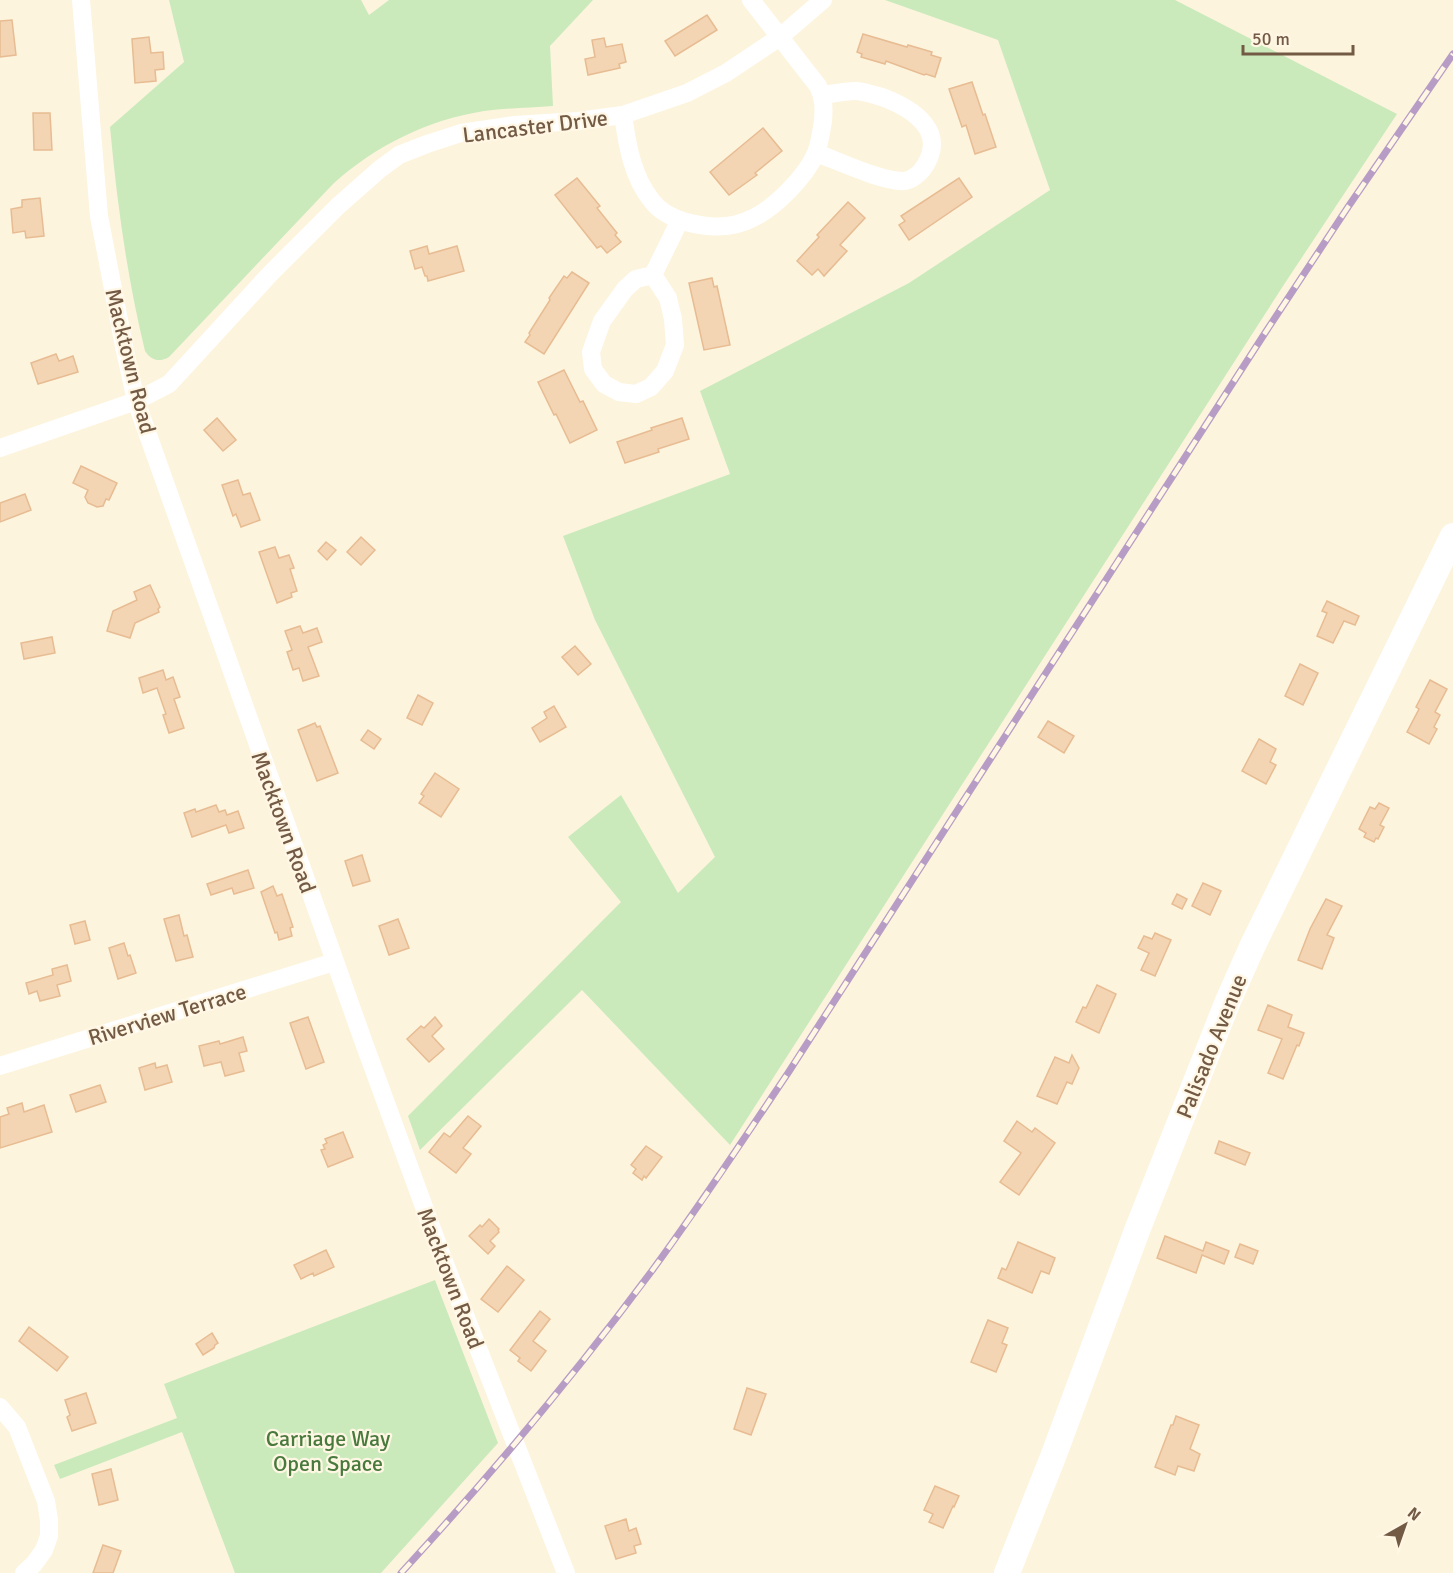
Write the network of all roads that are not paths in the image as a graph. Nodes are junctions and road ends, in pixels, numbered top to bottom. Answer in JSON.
{"nodes":[{"id":1,"x":81,"y":0,"type":"edge"},
{"id":2,"x":751,"y":0,"type":"edge"},
{"id":3,"x":823,"y":0,"type":"edge"},
{"id":4,"x":780,"y":37,"type":"junction"},
{"id":5,"x":823,"y":95,"type":"junction"},
{"id":6,"x":622,"y":115,"type":"junction"},
{"id":7,"x":816,"y":153,"type":"junction"},
{"id":8,"x":680,"y":220,"type":"junction"},
{"id":9,"x":653,"y":275,"type":"junction"},
{"id":10,"x":136,"y":401,"type":"junction"},
{"id":11,"x":0,"y":448,"type":"edge"},
{"id":12,"x":1453,"y":536,"type":"edge"},
{"id":13,"x":334,"y":962,"type":"junction"},
{"id":14,"x":0,"y":1066,"type":"edge"},
{"id":15,"x":0,"y":1407,"type":"edge"},
{"id":16,"x":24,"y":1573,"type":"edge"},
{"id":17,"x":566,"y":1573,"type":"edge"},
{"id":18,"x":1007,"y":1573,"type":"edge"}],
"edges":[{"from":1,"to":10,"type":"street","name":"Macktown Road"},
{"from":2,"to":4,"type":"street"},
{"from":3,"to":4,"type":"street","name":"Lancaster Drive"},
{"from":4,"to":5,"type":"street"},
{"from":4,"to":6,"type":"street","name":"Lancaster Drive"},
{"from":5,"to":7,"type":"street"},
{"from":5,"to":7,"type":"street"},
{"from":6,"to":8,"type":"street"},
{"from":6,"to":10,"type":"street","name":"Lancaster Drive"},
{"from":7,"to":8,"type":"street"},
{"from":8,"to":9,"type":"street"},
{"from":9,"to":9,"type":"street"},
{"from":10,"to":11,"type":"street","name":"Lancaster Drive"},
{"from":10,"to":13,"type":"street","name":"Macktown Road"},
{"from":12,"to":18,"type":"main road","name":"Palisado Avenue"},
{"from":13,"to":14,"type":"street","name":"Riverview Terrace"},
{"from":13,"to":17,"type":"street","name":"Macktown Road"},
{"from":15,"to":16,"type":"street"}]}
